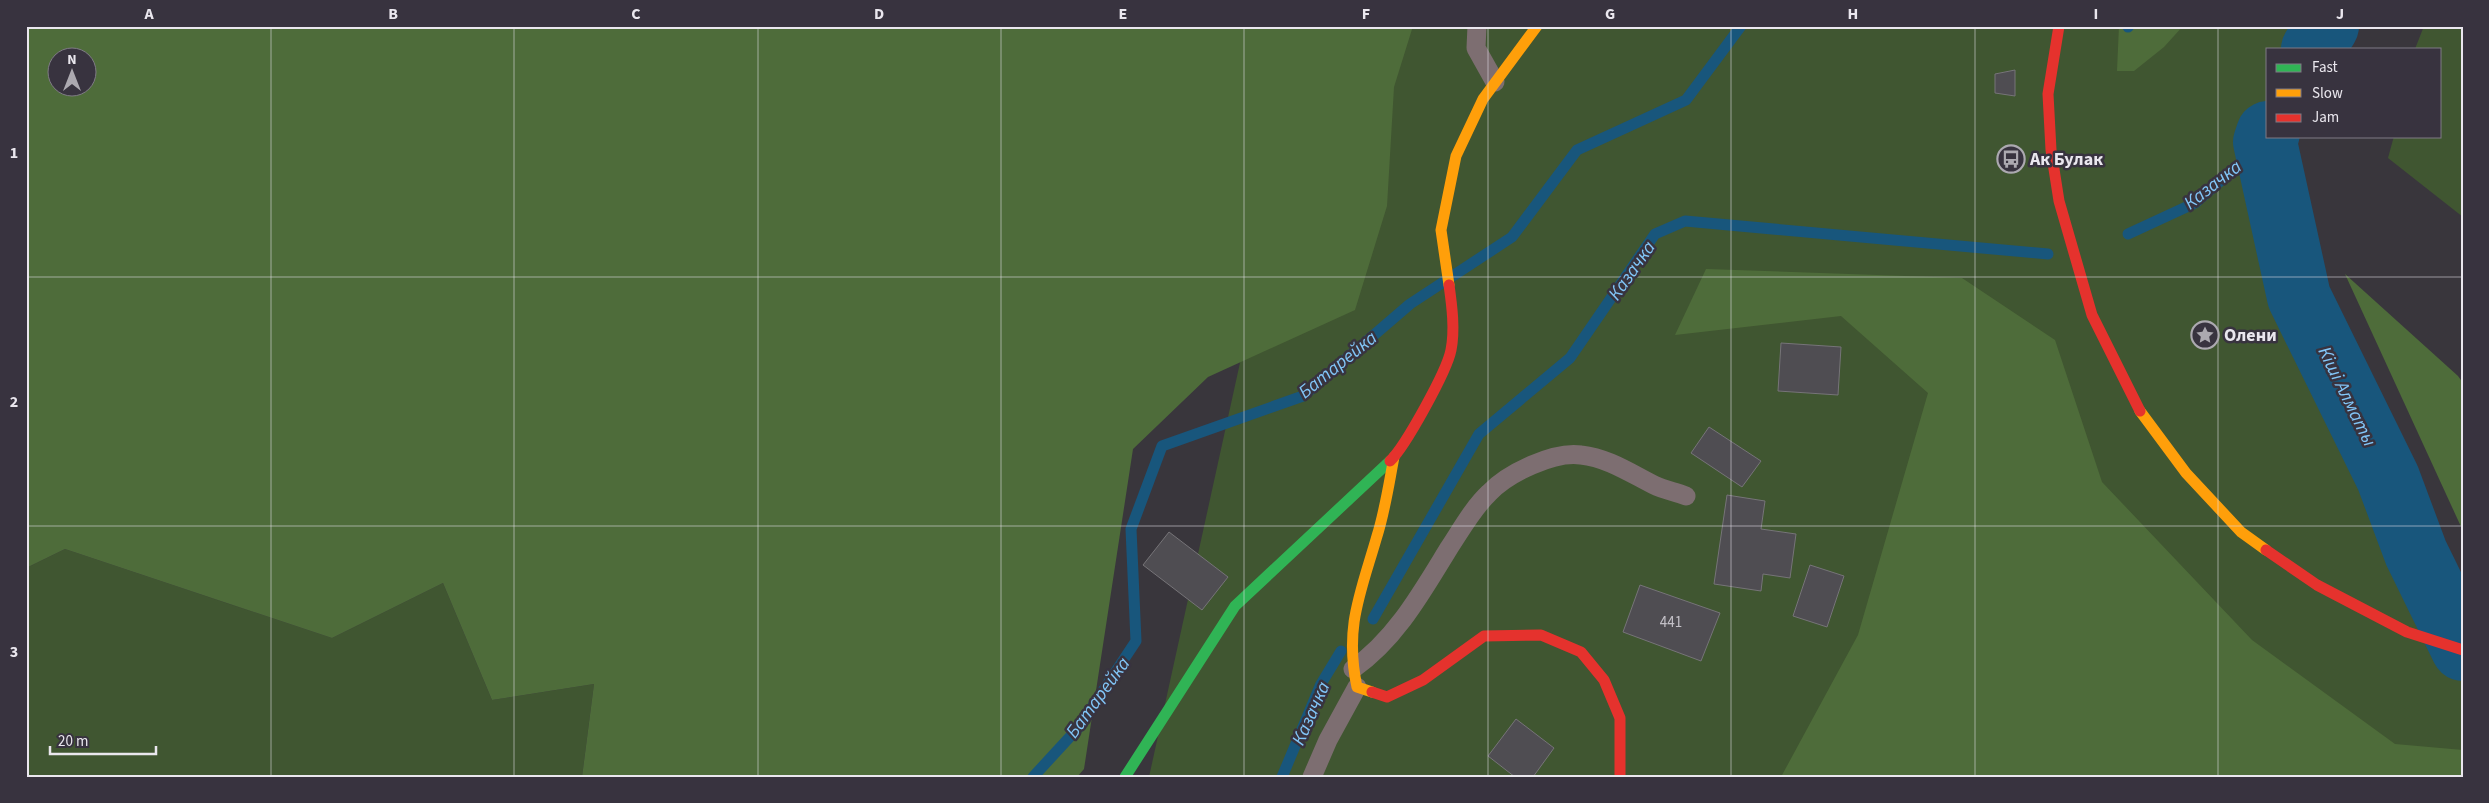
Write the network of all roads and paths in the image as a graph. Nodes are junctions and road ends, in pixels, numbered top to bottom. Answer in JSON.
{"nodes":[{"id":1,"x":1477,"y":26,"type":"edge"},
{"id":2,"x":1537,"y":26,"type":"edge"},
{"id":3,"x":2059,"y":26,"type":"edge"},
{"id":4,"x":1495,"y":82,"type":"junction"},
{"id":5,"x":1394,"y":457,"type":"junction"},
{"id":6,"x":1686,"y":496,"type":"dead end"},
{"id":7,"x":2463,"y":650,"type":"edge"},
{"id":8,"x":1355,"y":678,"type":"junction"},
{"id":9,"x":1125,"y":777,"type":"edge"},
{"id":10,"x":1312,"y":777,"type":"edge"},
{"id":11,"x":1620,"y":777,"type":"edge"}],
"edges":[{"from":1,"to":4,"type":"lane"},
{"from":2,"to":4,"type":"street"},
{"from":3,"to":7,"type":"street"},
{"from":4,"to":5,"type":"street"},
{"from":5,"to":8,"type":"street"},
{"from":5,"to":9,"type":"street"},
{"from":6,"to":8,"type":"lane"},
{"from":8,"to":10,"type":"lane"},
{"from":8,"to":11,"type":"street"}]}
